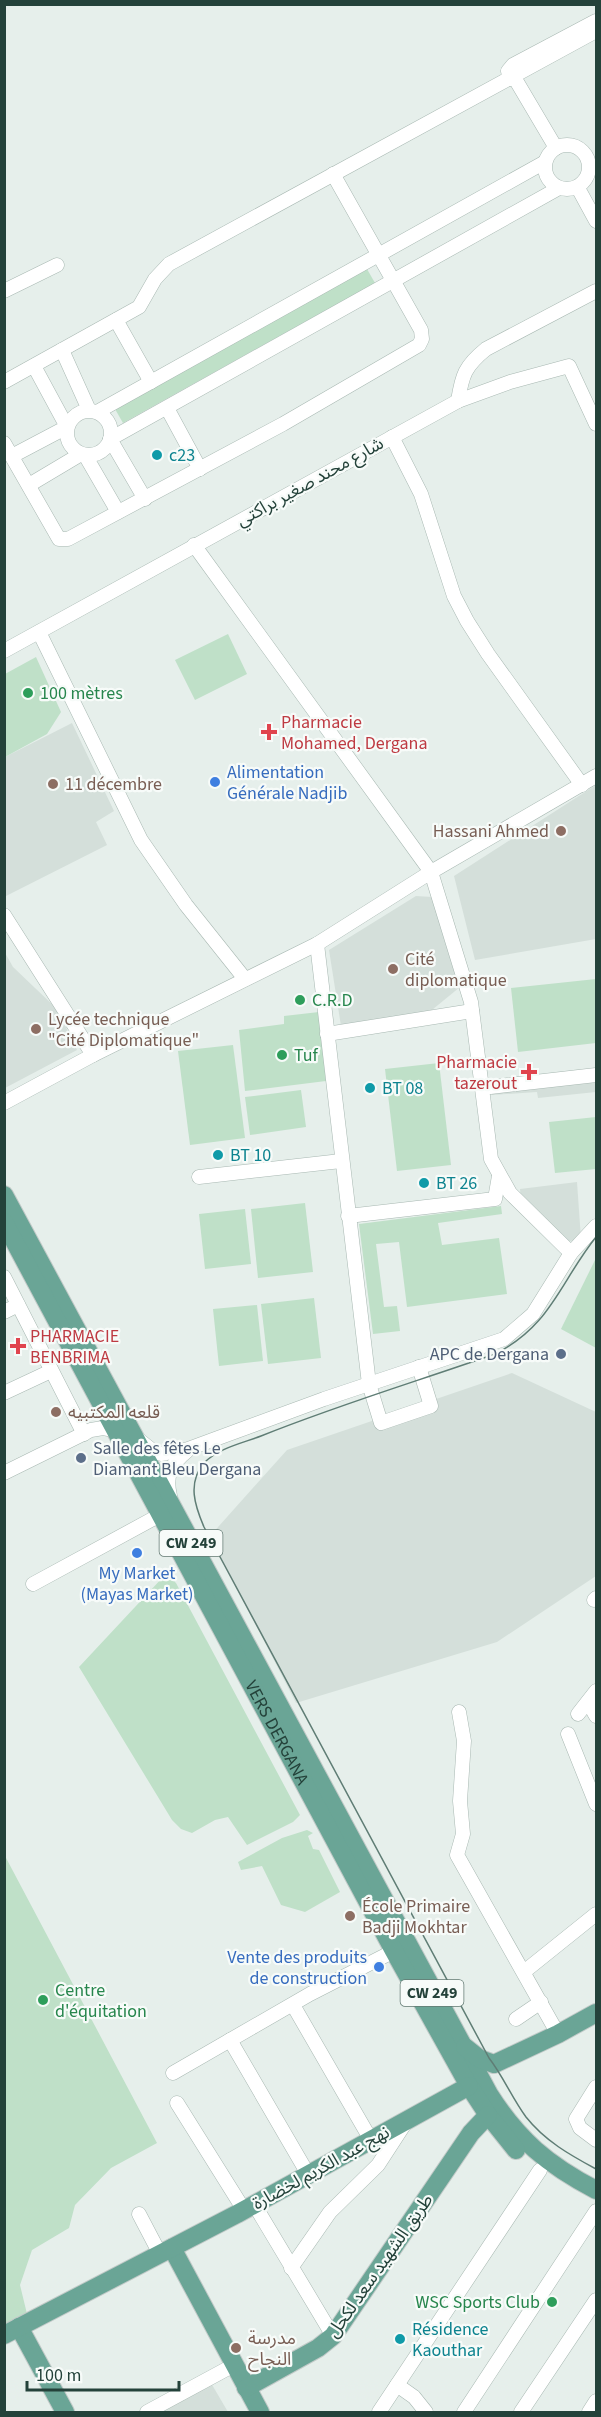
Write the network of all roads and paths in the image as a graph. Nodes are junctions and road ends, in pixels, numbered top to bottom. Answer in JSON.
{"nodes":[{"id":1,"x":596,"y":31,"type":"edge"},
{"id":2,"x":512,"y":78,"type":"junction"},
{"id":3,"x":556,"y":148,"type":"junction"},
{"id":4,"x":592,"y":153,"type":"edge"},
{"id":5,"x":545,"y":162,"type":"junction"},
{"id":6,"x":333,"y":174,"type":"junction"},
{"id":7,"x":559,"y":188,"type":"junction"},
{"id":8,"x":578,"y":188,"type":"junction"},
{"id":9,"x":597,"y":221,"type":"edge"},
{"id":10,"x":378,"y":255,"type":"junction"},
{"id":11,"x":57,"y":265,"type":"dead end"},
{"id":12,"x":394,"y":282,"type":"junction"},
{"id":13,"x":4,"y":291,"type":"edge"},
{"id":14,"x":597,"y":291,"type":"edge"},
{"id":15,"x":116,"y":320,"type":"junction"},
{"id":16,"x":62,"y":350,"type":"junction"},
{"id":17,"x":34,"y":366,"type":"junction"},
{"id":18,"x":151,"y":381,"type":"junction"},
{"id":19,"x":4,"y":382,"type":"edge"},
{"id":20,"x":458,"y":401,"type":"junction"},
{"id":21,"x":167,"y":408,"type":"junction"},
{"id":22,"x":93,"y":411,"type":"junction"},
{"id":23,"x":597,"y":424,"type":"edge"},
{"id":24,"x":67,"y":427,"type":"junction"},
{"id":25,"x":392,"y":437,"type":"junction"},
{"id":26,"x":110,"y":439,"type":"junction"},
{"id":27,"x":4,"y":442,"type":"edge"},
{"id":28,"x":83,"y":454,"type":"junction"},
{"id":29,"x":12,"y":456,"type":"junction"},
{"id":30,"x":200,"y":469,"type":"junction"},
{"id":31,"x":28,"y":485,"type":"junction"},
{"id":32,"x":145,"y":499,"type":"junction"},
{"id":33,"x":118,"y":512,"type":"junction"},
{"id":34,"x":194,"y":545,"type":"junction"},
{"id":35,"x":39,"y":632,"type":"junction"},
{"id":36,"x":4,"y":651,"type":"edge"},
{"id":37,"x":597,"y":776,"type":"edge"},
{"id":38,"x":582,"y":785,"type":"junction"},
{"id":39,"x":431,"y":872,"type":"junction"},
{"id":40,"x":4,"y":915,"type":"edge"},
{"id":41,"x":317,"y":944,"type":"junction"},
{"id":42,"x":246,"y":979,"type":"junction"},
{"id":43,"x":472,"y":1011,"type":"junction"},
{"id":44,"x":327,"y":1034,"type":"junction"},
{"id":45,"x":93,"y":1055,"type":"junction"},
{"id":46,"x":597,"y":1075,"type":"edge"},
{"id":47,"x":482,"y":1088,"type":"junction"},
{"id":48,"x":4,"y":1103,"type":"edge"},
{"id":49,"x":341,"y":1161,"type":"junction"},
{"id":50,"x":499,"y":1176,"type":"junction"},
{"id":51,"x":199,"y":1177,"type":"dead end"},
{"id":52,"x":4,"y":1195,"type":"edge"},
{"id":53,"x":348,"y":1216,"type":"junction"},
{"id":54,"x":4,"y":1222,"type":"edge"},
{"id":55,"x":597,"y":1226,"type":"edge"},
{"id":56,"x":571,"y":1252,"type":"junction"},
{"id":57,"x":4,"y":1277,"type":"edge"},
{"id":58,"x":18,"y":1305,"type":"junction"},
{"id":59,"x":4,"y":1312,"type":"edge"},
{"id":60,"x":419,"y":1367,"type":"junction"},
{"id":61,"x":51,"y":1371,"type":"junction"},
{"id":62,"x":369,"y":1384,"type":"junction"},
{"id":63,"x":4,"y":1393,"type":"edge"},
{"id":64,"x":104,"y":1410,"type":"junction"},
{"id":65,"x":114,"y":1430,"type":"junction"},
{"id":66,"x":88,"y":1432,"type":"junction"},
{"id":67,"x":134,"y":1436,"type":"junction"},
{"id":68,"x":189,"y":1449,"type":"junction"},
{"id":69,"x":4,"y":1473,"type":"edge"},
{"id":70,"x":166,"y":1511,"type":"junction"},
{"id":71,"x":33,"y":1584,"type":"dead end"},
{"id":72,"x":592,"y":1696,"type":"edge"},
{"id":73,"x":459,"y":1712,"type":"dead end"},
{"id":74,"x":578,"y":1714,"type":"dead end"},
{"id":75,"x":597,"y":1716,"type":"edge"},
{"id":76,"x":568,"y":1734,"type":"dead end"},
{"id":77,"x":597,"y":1804,"type":"edge"},
{"id":78,"x":358,"y":1870,"type":"junction"},
{"id":79,"x":597,"y":1914,"type":"edge"},
{"id":80,"x":394,"y":1951,"type":"junction"},
{"id":81,"x":525,"y":1971,"type":"junction"},
{"id":82,"x":541,"y":2002,"type":"junction"},
{"id":83,"x":293,"y":2005,"type":"junction"},
{"id":84,"x":597,"y":2013,"type":"edge"},
{"id":85,"x":516,"y":2019,"type":"dead end"},
{"id":86,"x":558,"y":2034,"type":"junction"},
{"id":87,"x":230,"y":2040,"type":"junction"},
{"id":88,"x":458,"y":2041,"type":"junction"},
{"id":89,"x":494,"y":2064,"type":"junction"},
{"id":90,"x":173,"y":2073,"type":"dead end"},
{"id":91,"x":469,"y":2086,"type":"junction"},
{"id":92,"x":597,"y":2087,"type":"edge"},
{"id":93,"x":489,"y":2094,"type":"junction"},
{"id":94,"x":177,"y":2103,"type":"dead end"},
{"id":95,"x":488,"y":2115,"type":"junction"},
{"id":96,"x":406,"y":2122,"type":"junction"},
{"id":97,"x":371,"y":2140,"type":"junction"},
{"id":98,"x":597,"y":2140,"type":"edge"},
{"id":99,"x":540,"y":2170,"type":"junction"},
{"id":100,"x":308,"y":2174,"type":"junction"},
{"id":101,"x":597,"y":2190,"type":"edge"},
{"id":102,"x":597,"y":2202,"type":"edge"},
{"id":103,"x":249,"y":2207,"type":"junction"},
{"id":104,"x":597,"y":2211,"type":"edge"},
{"id":105,"x":139,"y":2214,"type":"dead end"},
{"id":106,"x":166,"y":2251,"type":"junction"},
{"id":107,"x":291,"y":2268,"type":"junction"},
{"id":108,"x":597,"y":2300,"type":"edge"},
{"id":109,"x":12,"y":2331,"type":"edge"},
{"id":110,"x":333,"y":2336,"type":"junction"},
{"id":111,"x":234,"y":2365,"type":"junction"},
{"id":112,"x":397,"y":2385,"type":"junction"},
{"id":113,"x":246,"y":2388,"type":"junction"},
{"id":114,"x":597,"y":2401,"type":"edge"},
{"id":115,"x":65,"y":2412,"type":"edge"},
{"id":116,"x":147,"y":2412,"type":"edge"},
{"id":117,"x":260,"y":2412,"type":"edge"},
{"id":118,"x":379,"y":2412,"type":"edge"},
{"id":119,"x":426,"y":2412,"type":"edge"},
{"id":120,"x":464,"y":2412,"type":"edge"},
{"id":121,"x":521,"y":2412,"type":"edge"},
{"id":122,"x":589,"y":2412,"type":"edge"}],
"edges":[{"from":1,"to":2,"type":"street"},
{"from":2,"to":3,"type":"street"},
{"from":2,"to":6,"type":"street"},
{"from":3,"to":4,"type":"street"},
{"from":3,"to":5,"type":"street"},
{"from":4,"to":8,"type":"street"},
{"from":5,"to":7,"type":"street"},
{"from":5,"to":10,"type":"street"},
{"from":6,"to":10,"type":"street"},
{"from":6,"to":15,"type":"street"},
{"from":7,"to":8,"type":"street"},
{"from":7,"to":12,"type":"street"},
{"from":8,"to":9,"type":"street"},
{"from":10,"to":12,"type":"street"},
{"from":10,"to":18,"type":"street"},
{"from":11,"to":13,"type":"street"},
{"from":12,"to":21,"type":"street"},
{"from":12,"to":30,"type":"street"},
{"from":14,"to":20,"type":"street"},
{"from":15,"to":16,"type":"street"},
{"from":15,"to":18,"type":"street"},
{"from":16,"to":17,"type":"street"},
{"from":16,"to":22,"type":"street"},
{"from":17,"to":19,"type":"street"},
{"from":17,"to":24,"type":"street"},
{"from":18,"to":22,"type":"street"},
{"from":20,"to":23,"type":"street","name":"شارع محند صغير براكتي"},
{"from":20,"to":25,"type":"street","name":"شارع محند صغير براكتي"},
{"from":21,"to":26,"type":"street"},
{"from":21,"to":30,"type":"street"},
{"from":22,"to":24,"type":"street"},
{"from":22,"to":26,"type":"street"},
{"from":24,"to":28,"type":"street"},
{"from":24,"to":29,"type":"street"},
{"from":25,"to":34,"type":"street","name":"شارع محند صغير براكتي"},
{"from":25,"to":38,"type":"street"},
{"from":26,"to":28,"type":"street"},
{"from":26,"to":32,"type":"street"},
{"from":27,"to":29,"type":"street"},
{"from":28,"to":31,"type":"street"},
{"from":28,"to":33,"type":"street"},
{"from":29,"to":31,"type":"street"},
{"from":30,"to":32,"type":"street"},
{"from":31,"to":33,"type":"street"},
{"from":32,"to":33,"type":"street"},
{"from":34,"to":35,"type":"street","name":"شارع محند صغير براكتي"},
{"from":34,"to":39,"type":"street"},
{"from":35,"to":36,"type":"street","name":"شارع محند صغير براكتي"},
{"from":35,"to":42,"type":"street"},
{"from":37,"to":38,"type":"street"},
{"from":38,"to":39,"type":"street"},
{"from":39,"to":41,"type":"street"},
{"from":39,"to":43,"type":"street"},
{"from":40,"to":45,"type":"street"},
{"from":41,"to":42,"type":"street"},
{"from":41,"to":44,"type":"street"},
{"from":42,"to":45,"type":"street"},
{"from":43,"to":44,"type":"street"},
{"from":43,"to":47,"type":"street"},
{"from":44,"to":49,"type":"street"},
{"from":45,"to":48,"type":"street"},
{"from":46,"to":47,"type":"street"},
{"from":47,"to":50,"type":"street"},
{"from":49,"to":51,"type":"street"},
{"from":49,"to":53,"type":"street"},
{"from":50,"to":53,"type":"street"},
{"from":50,"to":56,"type":"street"},
{"from":52,"to":67,"type":"main road","number":"CW 249"},
{"from":53,"to":62,"type":"street"},
{"from":54,"to":64,"type":"main road","name":"VERS DERGANA"},
{"from":55,"to":56,"type":"street"},
{"from":56,"to":60,"type":"street"},
{"from":57,"to":58,"type":"street"},
{"from":58,"to":59,"type":"street"},
{"from":58,"to":61,"type":"street"},
{"from":60,"to":62,"type":"street"},
{"from":60,"to":62,"type":"street"},
{"from":61,"to":63,"type":"street"},
{"from":61,"to":66,"type":"street"},
{"from":62,"to":68,"type":"street"},
{"from":64,"to":65,"type":"main road","name":"VERS DERGANA"},
{"from":64,"to":66,"type":"street"},
{"from":65,"to":66,"type":"street"},
{"from":65,"to":70,"type":"main road","name":"VERS DERGANA"},
{"from":66,"to":69,"type":"street"},
{"from":67,"to":68,"type":"street"},
{"from":67,"to":70,"type":"main road","number":"CW 249"},
{"from":68,"to":70,"type":"street"},
{"from":70,"to":71,"type":"street"},
{"from":70,"to":78,"type":"main road","name":"VERS DERGANA"},
{"from":72,"to":74,"type":"street"},
{"from":72,"to":75,"type":"street"},
{"from":73,"to":81,"type":"street"},
{"from":76,"to":77,"type":"street"},
{"from":78,"to":80,"type":"main road","name":"VERS DERGANA"},
{"from":78,"to":88,"type":"main road","number":"CW 249"},
{"from":79,"to":81,"type":"street"},
{"from":80,"to":83,"type":"street"},
{"from":80,"to":91,"type":"main road","name":"VERS DERGANA"},
{"from":81,"to":82,"type":"street"},
{"from":82,"to":85,"type":"street"},
{"from":82,"to":86,"type":"street"},
{"from":83,"to":87,"type":"street"},
{"from":83,"to":97,"type":"street"},
{"from":84,"to":86,"type":"main road"},
{"from":86,"to":89,"type":"main road"},
{"from":87,"to":90,"type":"street"},
{"from":87,"to":100,"type":"street"},
{"from":88,"to":89,"type":"main road"},
{"from":88,"to":93,"type":"main road","number":"CW 249"},
{"from":89,"to":93,"type":"main road"},
{"from":91,"to":95,"type":"main road","name":"VERS DERGANA"},
{"from":91,"to":96,"type":"main road","name":"نهج عبد الكريم لخضارة"},
{"from":92,"to":98,"type":"street"},
{"from":93,"to":101,"type":"main road","number":"CW 249"},
{"from":94,"to":103,"type":"street"},
{"from":95,"to":99,"type":"main road","name":"VERS DERGANA"},
{"from":95,"to":110,"type":"main road","name":"طريق الشهيد سعد لكحل"},
{"from":96,"to":97,"type":"main road","name":"نهج عبد الكريم لخضارة"},
{"from":96,"to":107,"type":"street"},
{"from":97,"to":100,"type":"main road","name":"نهج عبد الكريم لخضارة"},
{"from":99,"to":102,"type":"main road","name":"VERS DERGANA"},
{"from":99,"to":112,"type":"street"},
{"from":100,"to":103,"type":"main road","name":"نهج عبد الكريم لخضارة"},
{"from":103,"to":106,"type":"main road","name":"نهج عبد الكريم لخضارة"},
{"from":103,"to":107,"type":"street"},
{"from":104,"to":120,"type":"street"},
{"from":105,"to":106,"type":"street"},
{"from":106,"to":109,"type":"main road","name":"نهج عبد الكريم لخضارة"},
{"from":106,"to":111,"type":"main road"},
{"from":107,"to":110,"type":"street"},
{"from":108,"to":121,"type":"street"},
{"from":109,"to":115,"type":"main road"},
{"from":110,"to":113,"type":"main road","name":"طريق الشهيد سعد لكحل"},
{"from":111,"to":113,"type":"main road"},
{"from":111,"to":116,"type":"street"},
{"from":112,"to":118,"type":"street"},
{"from":112,"to":119,"type":"street"},
{"from":113,"to":117,"type":"main road"},
{"from":114,"to":122,"type":"street"}]}
